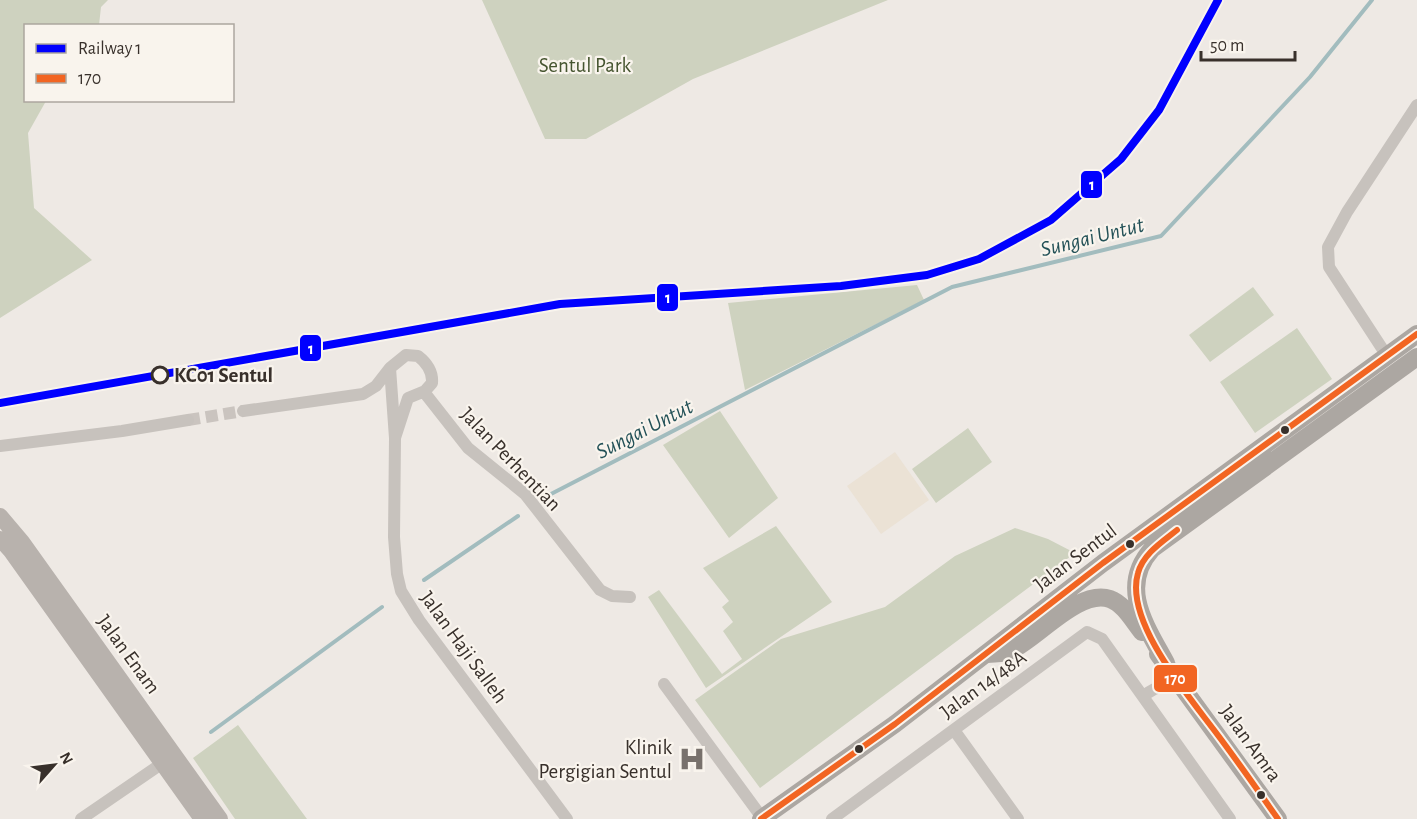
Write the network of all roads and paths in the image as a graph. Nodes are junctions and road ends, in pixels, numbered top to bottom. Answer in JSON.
{"nodes":[{"id":1,"x":1417,"y":105,"type":"edge"},
{"id":2,"x":1417,"y":334,"type":"edge"},
{"id":3,"x":1387,"y":356,"type":"junction"},
{"id":4,"x":1417,"y":357,"type":"edge"},
{"id":5,"x":390,"y":368,"type":"junction"},
{"id":6,"x":426,"y":390,"type":"junction"},
{"id":7,"x":243,"y":411,"type":"tunnel mouth"},
{"id":8,"x":188,"y":420,"type":"tunnel mouth"},
{"id":9,"x":395,"y":438,"type":"junction"},
{"id":10,"x":0,"y":446,"type":"edge"},
{"id":11,"x":0,"y":516,"type":"edge"},
{"id":12,"x":0,"y":539,"type":"edge"},
{"id":13,"x":630,"y":597,"type":"dead end"},
{"id":14,"x":986,"y":654,"type":"junction"},
{"id":15,"x":1166,"y":663,"type":"junction"},
{"id":16,"x":664,"y":684,"type":"dead end"},
{"id":17,"x":1185,"y":690,"type":"junction"},
{"id":18,"x":1143,"y":696,"type":"junction"},
{"id":19,"x":954,"y":730,"type":"junction"},
{"id":20,"x":169,"y":759,"type":"junction"},
{"id":21,"x":81,"y":819,"type":"edge"},
{"id":22,"x":202,"y":819,"type":"edge"},
{"id":23,"x":220,"y":819,"type":"edge"},
{"id":24,"x":567,"y":819,"type":"edge"},
{"id":25,"x":762,"y":819,"type":"edge"},
{"id":26,"x":832,"y":819,"type":"edge"},
{"id":27,"x":1018,"y":819,"type":"edge"},
{"id":28,"x":1230,"y":819,"type":"edge"},
{"id":29,"x":1278,"y":819,"type":"edge"}],
"edges":[{"from":1,"to":3,"type":"street"},
{"from":2,"to":3,"type":"main road","name":"Jalan Sentul"},
{"from":3,"to":14,"type":"main road","name":"Jalan Sentul"},
{"from":4,"to":15,"type":"main road","name":"Jalan Sentul"},
{"from":5,"to":6,"type":"street"},
{"from":5,"to":7,"type":"street"},
{"from":5,"to":9,"type":"street","name":"Jalan Haji Salleh"},
{"from":6,"to":9,"type":"street","name":"Jalan Haji Salleh"},
{"from":6,"to":13,"type":"street","name":"Jalan Perhentian"},
{"from":8,"to":10,"type":"street"},
{"from":9,"to":24,"type":"street","name":"Jalan Haji Salleh"},
{"from":11,"to":20,"type":"main road","name":"Jalan Enam"},
{"from":12,"to":20,"type":"main road","name":"Jalan Enam"},
{"from":14,"to":15,"type":"main road"},
{"from":14,"to":25,"type":"main road","name":"Jalan Sentul"},
{"from":15,"to":17,"type":"main road","name":"Jalan Amra"},
{"from":16,"to":25,"type":"street"},
{"from":17,"to":18,"type":"street"},
{"from":17,"to":29,"type":"main road","name":"Jalan Amra"},
{"from":18,"to":19,"type":"street","name":"Jalan 14/48A"},
{"from":18,"to":28,"type":"street"},
{"from":19,"to":26,"type":"street","name":"Jalan 14/48A"},
{"from":19,"to":27,"type":"street"},
{"from":20,"to":21,"type":"street"},
{"from":20,"to":22,"type":"main road","name":"Jalan Enam"},
{"from":20,"to":23,"type":"main road","name":"Jalan Enam"}]}
